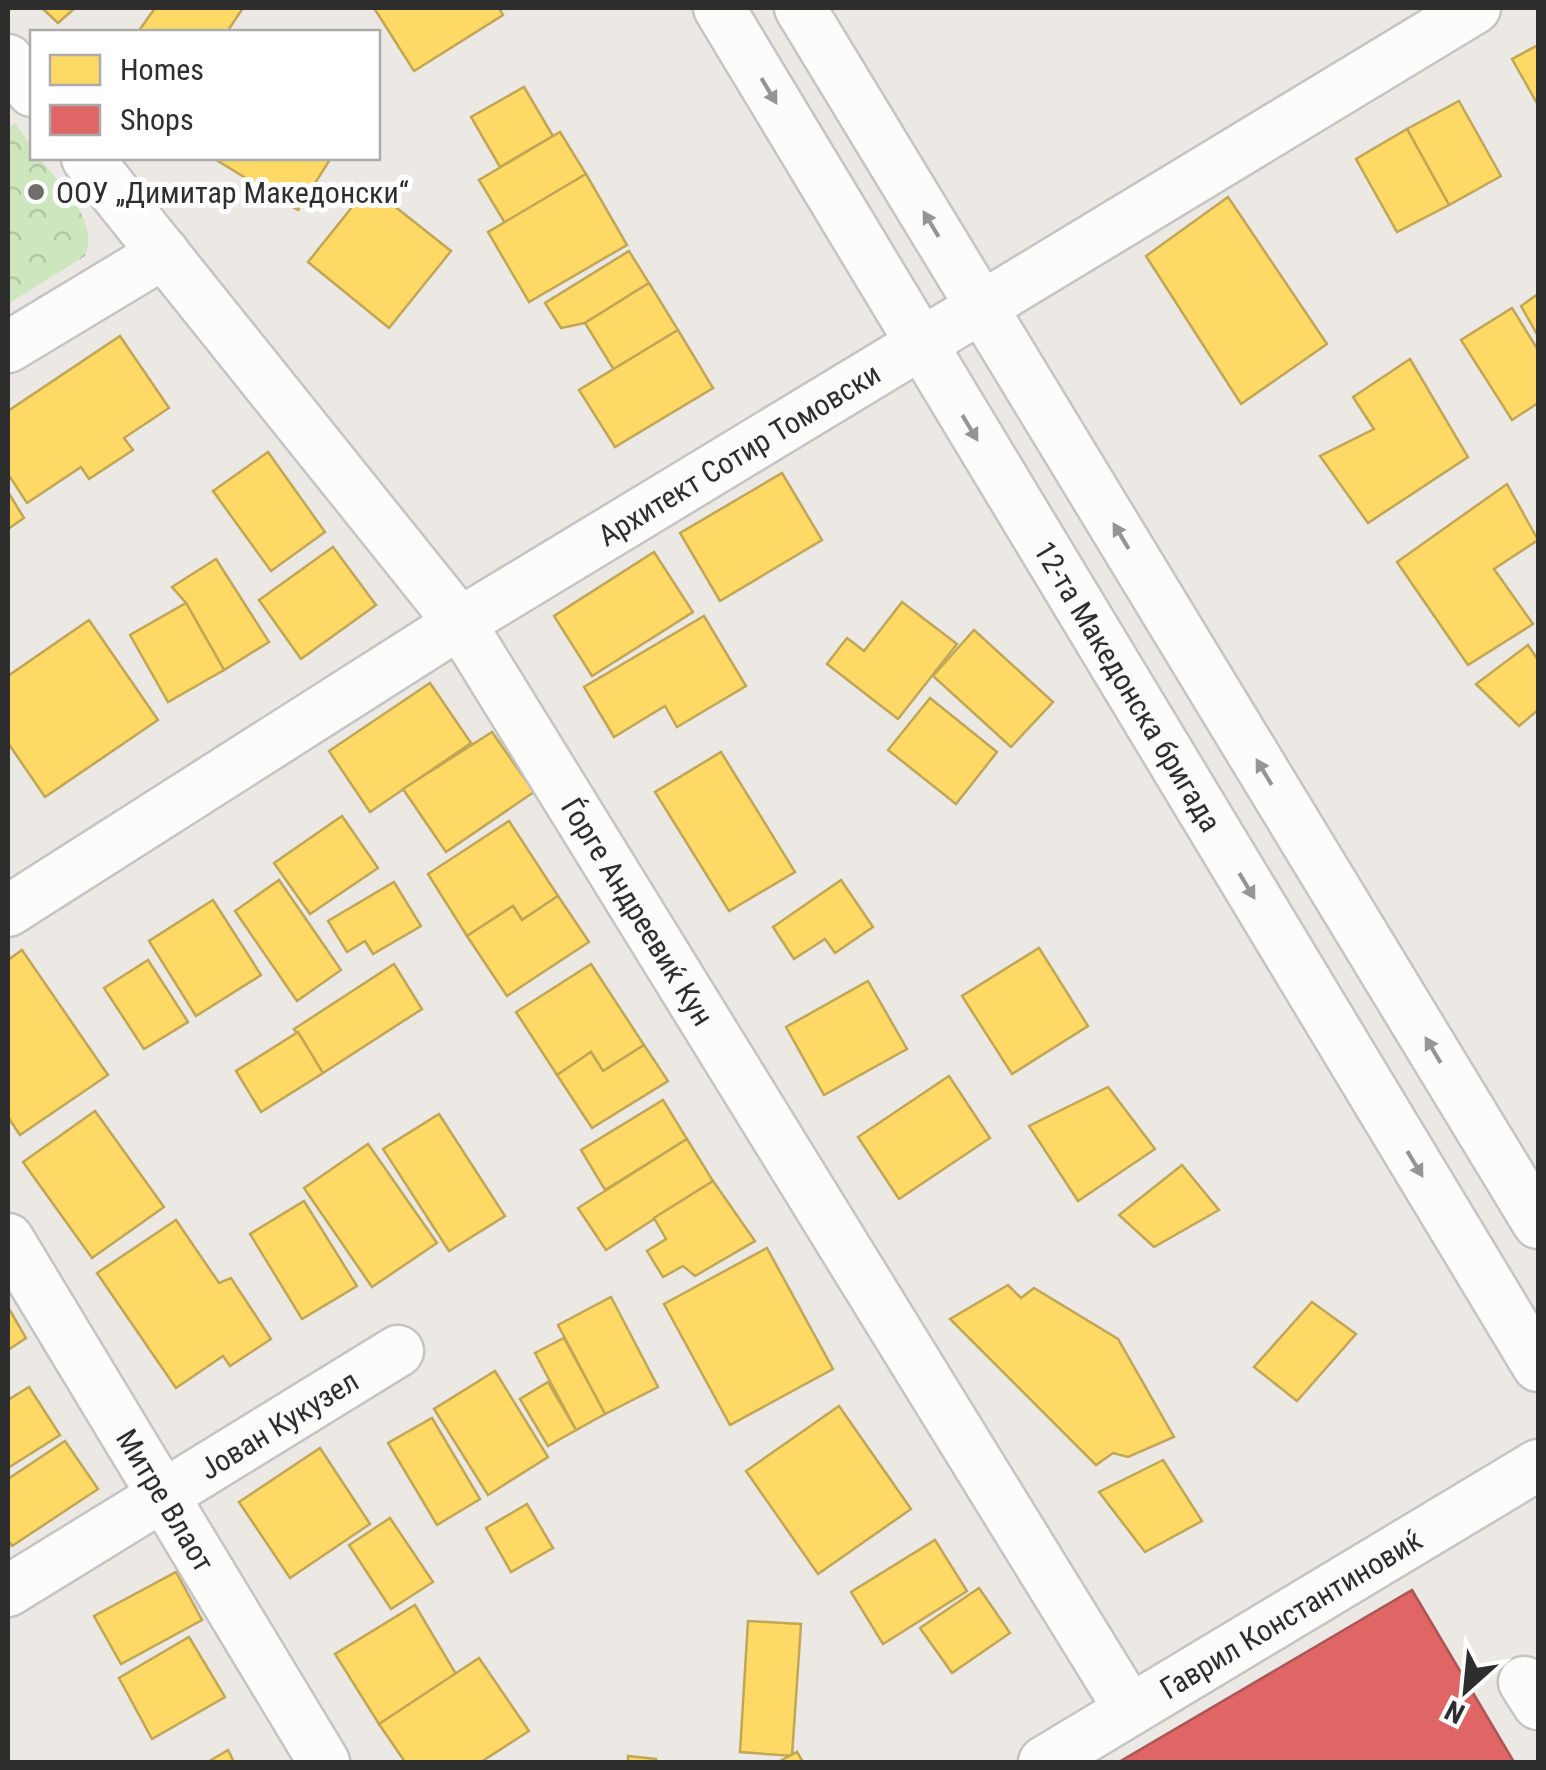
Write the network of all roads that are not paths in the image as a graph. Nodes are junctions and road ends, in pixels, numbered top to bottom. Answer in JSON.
{"nodes":[{"id":1,"x":719,"y":8,"type":"edge"},
{"id":2,"x":800,"y":8,"type":"edge"},
{"id":3,"x":1476,"y":8,"type":"edge"},
{"id":4,"x":8,"y":60,"type":"edge"},
{"id":5,"x":30,"y":88,"type":"edge"},
{"id":6,"x":89,"y":160,"type":"edge"},
{"id":7,"x":164,"y":254,"type":"junction"},
{"id":8,"x":982,"y":307,"type":"junction"},
{"id":9,"x":920,"y":344,"type":"junction"},
{"id":10,"x":8,"y":347,"type":"edge"},
{"id":11,"x":460,"y":623,"type":"junction"},
{"id":12,"x":8,"y":911,"type":"edge"},
{"id":13,"x":1538,"y":1223,"type":"edge"},
{"id":14,"x":8,"y":1239,"type":"edge"},
{"id":15,"x":398,"y":1351,"type":"dead end"},
{"id":16,"x":1538,"y":1366,"type":"edge"},
{"id":17,"x":1538,"y":1466,"type":"edge"},
{"id":18,"x":163,"y":1493,"type":"junction"},
{"id":19,"x":8,"y":1592,"type":"edge"},
{"id":20,"x":1130,"y":1710,"type":"junction"},
{"id":21,"x":324,"y":1762,"type":"edge"},
{"id":22,"x":1044,"y":1762,"type":"edge"}],
"edges":[{"from":1,"to":9,"type":"street","name":"12-та Македонска бригада","one_way":true},
{"from":8,"to":2,"type":"street","one_way":true},
{"from":3,"to":8,"type":"street","name":"Архитект Сотир Томовски"},
{"from":4,"to":5,"type":"street"},
{"from":6,"to":7,"type":"street","name":"Ѓорге Андреевиќ Кун"},
{"from":7,"to":10,"type":"street"},
{"from":7,"to":11,"type":"street","name":"Ѓорге Андреевиќ Кун"},
{"from":8,"to":9,"type":"street","name":"Архитект Сотир Томовски"},
{"from":13,"to":8,"type":"street","one_way":true},
{"from":9,"to":11,"type":"street","name":"Архитект Сотир Томовски"},
{"from":9,"to":16,"type":"street","name":"12-та Македонска бригада","one_way":true},
{"from":11,"to":12,"type":"street","name":"Архитект Сотир Томовски"},
{"from":11,"to":20,"type":"street","name":"Ѓорге Андреевиќ Кун"},
{"from":14,"to":18,"type":"street","name":"Митре Влаот"},
{"from":15,"to":18,"type":"street","name":"Јован Кукузел"},
{"from":17,"to":20,"type":"street","name":"Гаврил Константиновиќ"},
{"from":18,"to":19,"type":"street","name":"Јован Кукузел"},
{"from":18,"to":21,"type":"street","name":"Митре Влаот"},
{"from":20,"to":22,"type":"street","name":"Гаврил Константиновиќ"}]}
